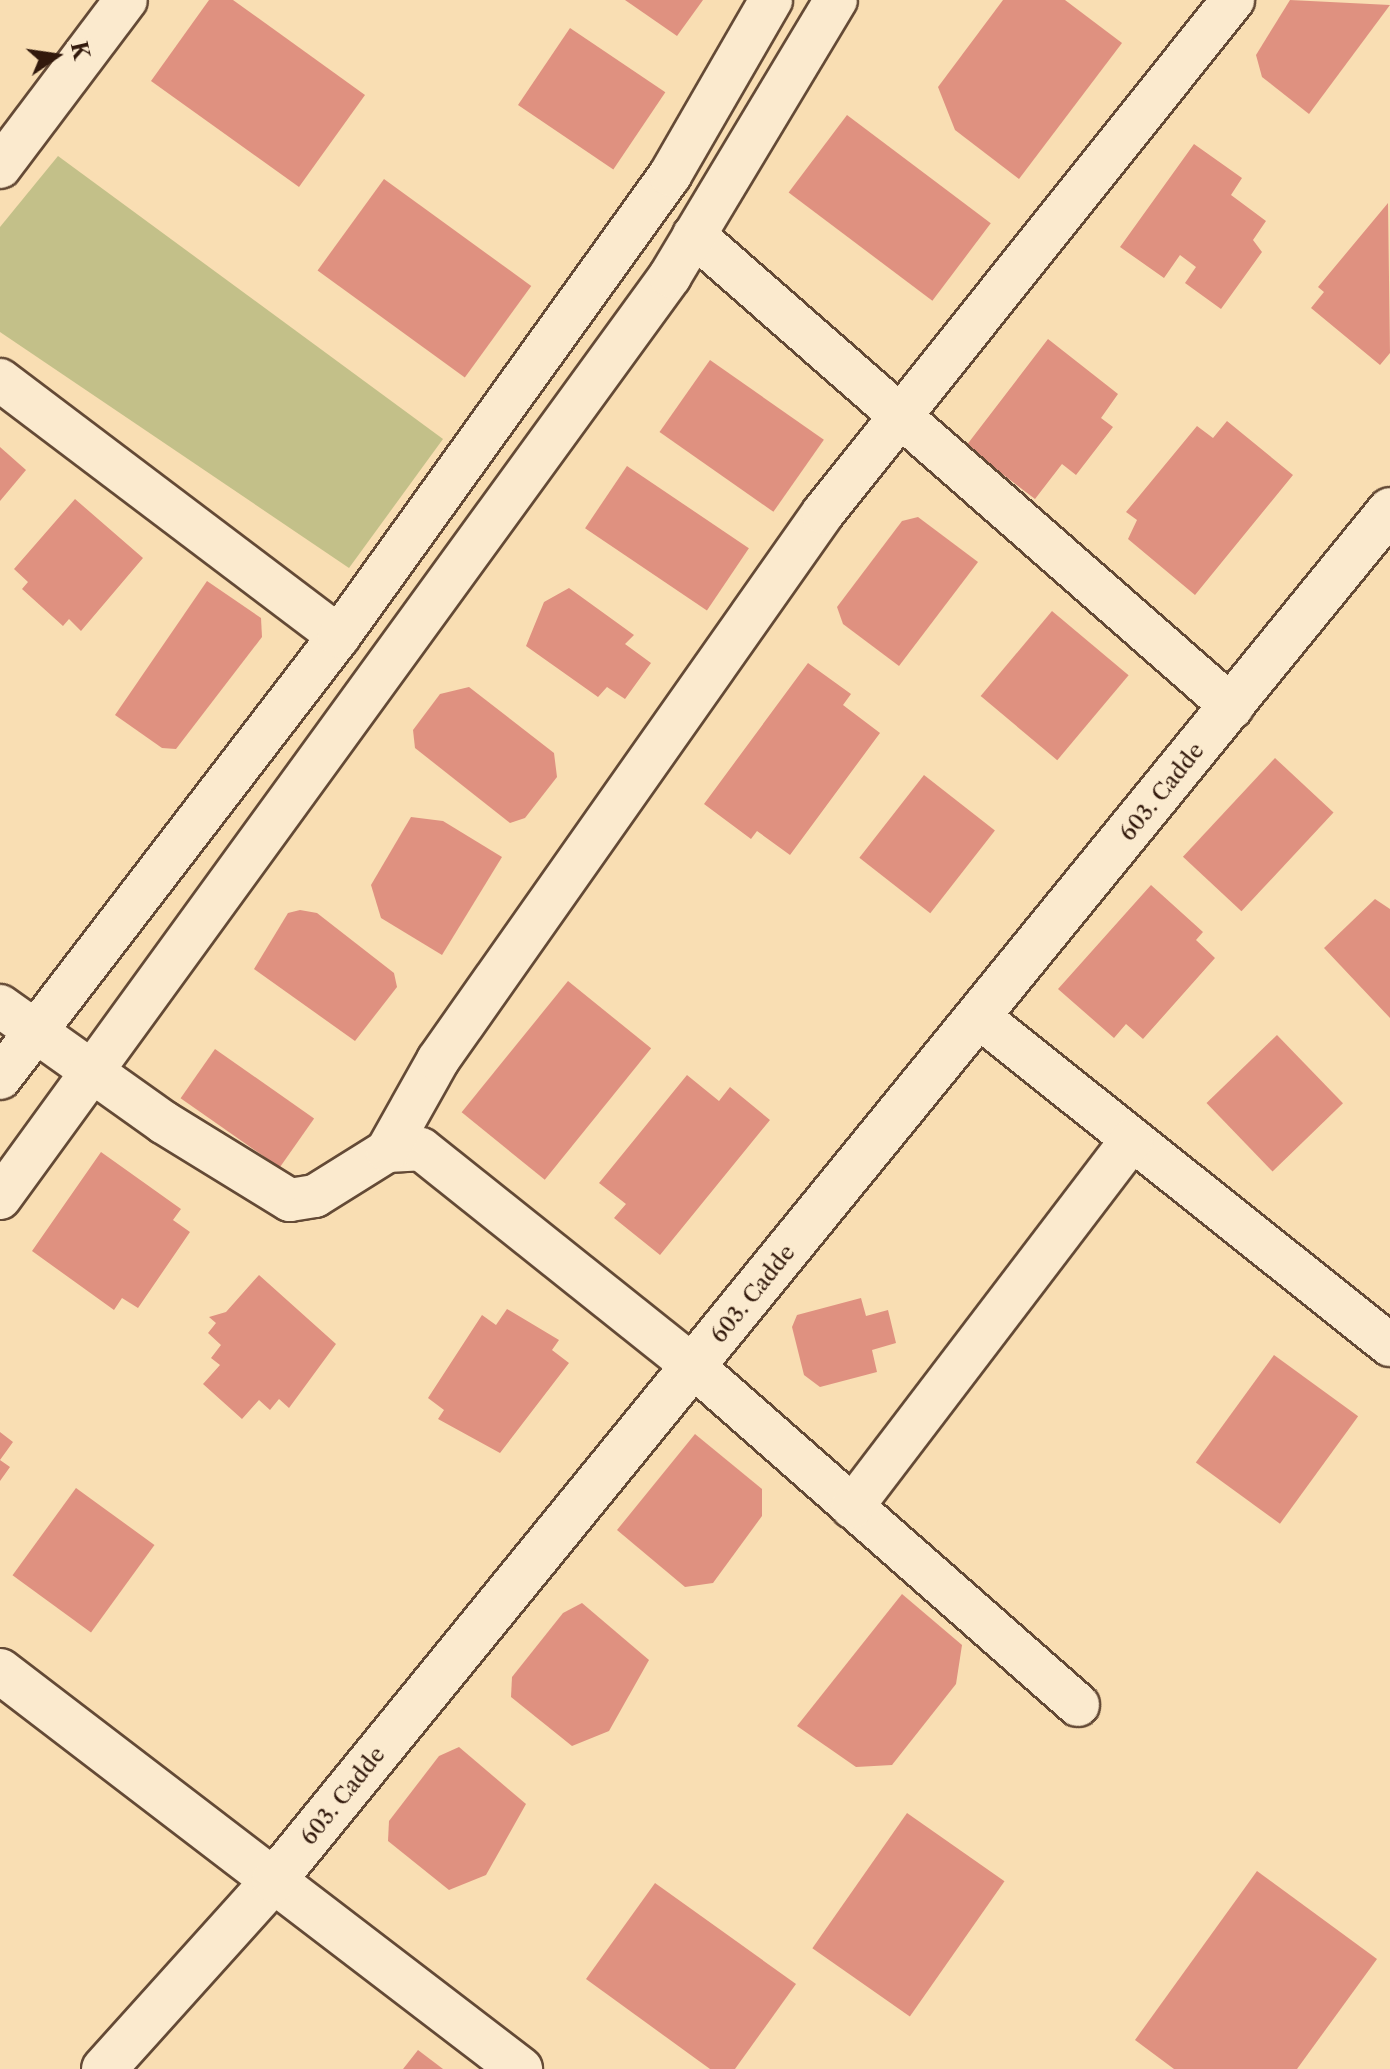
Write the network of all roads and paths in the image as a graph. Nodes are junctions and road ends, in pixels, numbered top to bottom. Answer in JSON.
{"nodes":[{"id":1,"x":126,"y":0,"type":"edge"},
{"id":2,"x":771,"y":0,"type":"edge"},
{"id":3,"x":836,"y":0,"type":"edge"},
{"id":4,"x":1233,"y":0,"type":"edge"},
{"id":5,"x":0,"y":167,"type":"edge"},
{"id":6,"x":694,"y":235,"type":"junction"},
{"id":7,"x":0,"y":380,"type":"edge"},
{"id":8,"x":903,"y":413,"type":"junction"},
{"id":9,"x":1390,"y":510,"type":"edge"},
{"id":10,"x":339,"y":636,"type":"junction"},
{"id":11,"x":1232,"y":707,"type":"junction"},
{"id":12,"x":0,"y":1006,"type":"edge"},
{"id":13,"x":979,"y":1017,"type":"junction"},
{"id":14,"x":36,"y":1031,"type":"junction"},
{"id":15,"x":98,"y":1070,"type":"junction"},
{"id":16,"x":0,"y":1078,"type":"edge"},
{"id":17,"x":1132,"y":1139,"type":"junction"},
{"id":18,"x":387,"y":1151,"type":"junction"},
{"id":19,"x":0,"y":1198,"type":"edge"},
{"id":20,"x":1390,"y":1345,"type":"edge"},
{"id":21,"x":693,"y":1366,"type":"junction"},
{"id":22,"x":852,"y":1507,"type":"junction"},
{"id":23,"x":0,"y":1671,"type":"edge"},
{"id":24,"x":1078,"y":1705,"type":"dead end"},
{"id":25,"x":274,"y":1880,"type":"junction"},
{"id":26,"x":104,"y":2069,"type":"edge"},
{"id":27,"x":520,"y":2069,"type":"edge"}],
"edges":[{"from":1,"to":5,"type":"street"},
{"from":2,"to":10,"type":"street"},
{"from":3,"to":6,"type":"street"},
{"from":4,"to":8,"type":"street"},
{"from":6,"to":8,"type":"street"},
{"from":6,"to":15,"type":"street"},
{"from":7,"to":10,"type":"street"},
{"from":8,"to":11,"type":"street"},
{"from":8,"to":18,"type":"street"},
{"from":9,"to":11,"type":"street","name":"603. Cadde"},
{"from":10,"to":14,"type":"street"},
{"from":11,"to":13,"type":"street","name":"603. Cadde"},
{"from":12,"to":14,"type":"street"},
{"from":13,"to":17,"type":"street"},
{"from":13,"to":21,"type":"street","name":"603. Cadde"},
{"from":14,"to":15,"type":"street"},
{"from":14,"to":16,"type":"street"},
{"from":15,"to":18,"type":"street"},
{"from":15,"to":19,"type":"street"},
{"from":17,"to":20,"type":"street"},
{"from":17,"to":22,"type":"street"},
{"from":18,"to":21,"type":"street"},
{"from":21,"to":22,"type":"street"},
{"from":21,"to":25,"type":"street","name":"603. Cadde"},
{"from":22,"to":24,"type":"street"},
{"from":23,"to":25,"type":"street"},
{"from":25,"to":26,"type":"street","name":"603. Cadde"},
{"from":25,"to":27,"type":"street"}]}
